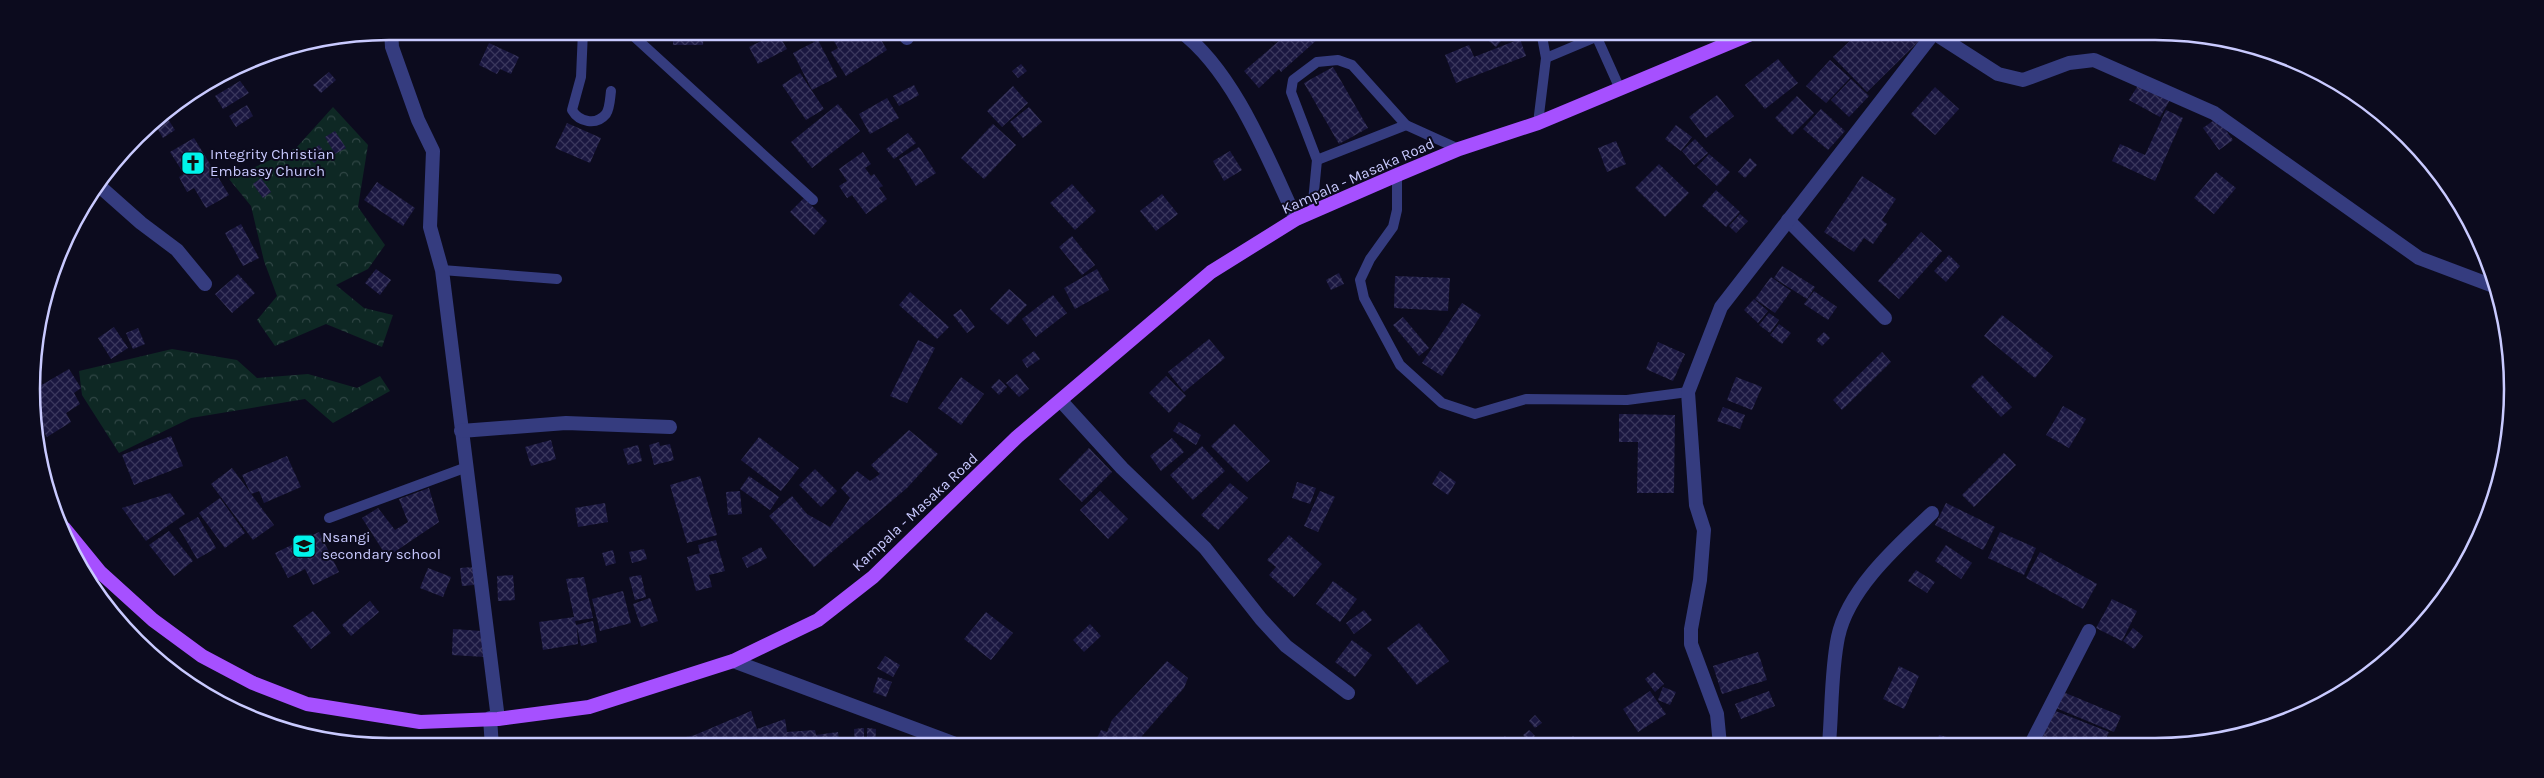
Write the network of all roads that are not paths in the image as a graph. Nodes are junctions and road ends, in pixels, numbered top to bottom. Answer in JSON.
{"nodes":[{"id":1,"x":392,"y":40,"type":"edge"},
{"id":2,"x":583,"y":40,"type":"edge"},
{"id":3,"x":638,"y":40,"type":"edge"},
{"id":4,"x":1192,"y":40,"type":"edge"},
{"id":5,"x":1543,"y":40,"type":"edge"},
{"id":6,"x":1583,"y":40,"type":"edge"},
{"id":7,"x":1598,"y":40,"type":"edge"},
{"id":8,"x":1724,"y":40,"type":"edge"},
{"id":9,"x":1926,"y":40,"type":"edge"},
{"id":10,"x":1945,"y":40,"type":"edge"},
{"id":11,"x":1546,"y":58,"type":"junction"},
{"id":12,"x":1620,"y":89,"type":"junction"},
{"id":13,"x":611,"y":91,"type":"dead end"},
{"id":14,"x":1538,"y":123,"type":"junction"},
{"id":15,"x":1406,"y":125,"type":"junction"},
{"id":16,"x":1459,"y":149,"type":"junction"},
{"id":17,"x":1317,"y":160,"type":"junction"},
{"id":18,"x":1397,"y":174,"type":"junction"},
{"id":19,"x":103,"y":189,"type":"edge"},
{"id":20,"x":812,"y":200,"type":"dead end"},
{"id":21,"x":1312,"y":212,"type":"junction"},
{"id":22,"x":1296,"y":219,"type":"junction"},
{"id":23,"x":1788,"y":220,"type":"junction"},
{"id":24,"x":442,"y":270,"type":"junction"},
{"id":25,"x":557,"y":278,"type":"dead end"},
{"id":26,"x":205,"y":284,"type":"dead end"},
{"id":27,"x":2487,"y":284,"type":"edge"},
{"id":28,"x":1885,"y":318,"type":"dead end"},
{"id":29,"x":1688,"y":392,"type":"junction"},
{"id":30,"x":1061,"y":401,"type":"junction"},
{"id":31,"x":670,"y":427,"type":"dead end"},
{"id":32,"x":461,"y":432,"type":"junction"},
{"id":33,"x":467,"y":467,"type":"junction"},
{"id":34,"x":1932,"y":513,"type":"dead end"},
{"id":35,"x":329,"y":518,"type":"dead end"},
{"id":36,"x":76,"y":542,"type":"edge"},
{"id":37,"x":2088,"y":631,"type":"dead end"},
{"id":38,"x":733,"y":661,"type":"junction"},
{"id":39,"x":1348,"y":693,"type":"dead end"},
{"id":40,"x":494,"y":719,"type":"junction"},
{"id":41,"x":493,"y":738,"type":"edge"},
{"id":42,"x":940,"y":738,"type":"edge"},
{"id":43,"x":1719,"y":738,"type":"edge"},
{"id":44,"x":1830,"y":738,"type":"edge"},
{"id":45,"x":2034,"y":738,"type":"edge"}],
"edges":[{"from":1,"to":24,"type":"street"},
{"from":2,"to":13,"type":"lane"},
{"from":3,"to":20,"type":"lane"},
{"from":4,"to":22,"type":"street"},
{"from":5,"to":11,"type":"lane"},
{"from":6,"to":11,"type":"lane"},
{"from":7,"to":12,"type":"lane"},
{"from":8,"to":12,"type":"main road","name":"Kampala - Masaka Road"},
{"from":9,"to":23,"type":"street"},
{"from":10,"to":27,"type":"street"},
{"from":11,"to":14,"type":"lane"},
{"from":12,"to":14,"type":"main road","name":"Kampala - Masaka Road"},
{"from":14,"to":16,"type":"main road","name":"Kampala - Masaka Road"},
{"from":15,"to":16,"type":"lane"},
{"from":15,"to":17,"type":"lane"},
{"from":15,"to":17,"type":"lane"},
{"from":16,"to":18,"type":"main road","name":"Kampala - Masaka Road"},
{"from":17,"to":21,"type":"lane"},
{"from":18,"to":21,"type":"main road","name":"Kampala - Masaka Road"},
{"from":18,"to":29,"type":"lane"},
{"from":19,"to":26,"type":"street"},
{"from":21,"to":22,"type":"main road","name":"Kampala - Masaka Road"},
{"from":22,"to":30,"type":"main road","name":"Kampala - Masaka Road"},
{"from":23,"to":28,"type":"street"},
{"from":23,"to":29,"type":"street"},
{"from":24,"to":25,"type":"lane"},
{"from":24,"to":32,"type":"street"},
{"from":29,"to":43,"type":"street"},
{"from":30,"to":38,"type":"main road","name":"Kampala - Masaka Road"},
{"from":30,"to":39,"type":"street"},
{"from":31,"to":32,"type":"street"},
{"from":32,"to":33,"type":"street"},
{"from":33,"to":35,"type":"lane"},
{"from":33,"to":40,"type":"street"},
{"from":34,"to":44,"type":"street"},
{"from":36,"to":40,"type":"main road","name":"Kampala - Masaka Road"},
{"from":37,"to":45,"type":"street"},
{"from":38,"to":40,"type":"main road","name":"Kampala - Masaka Road"},
{"from":38,"to":42,"type":"street"},
{"from":40,"to":41,"type":"street"}]}
